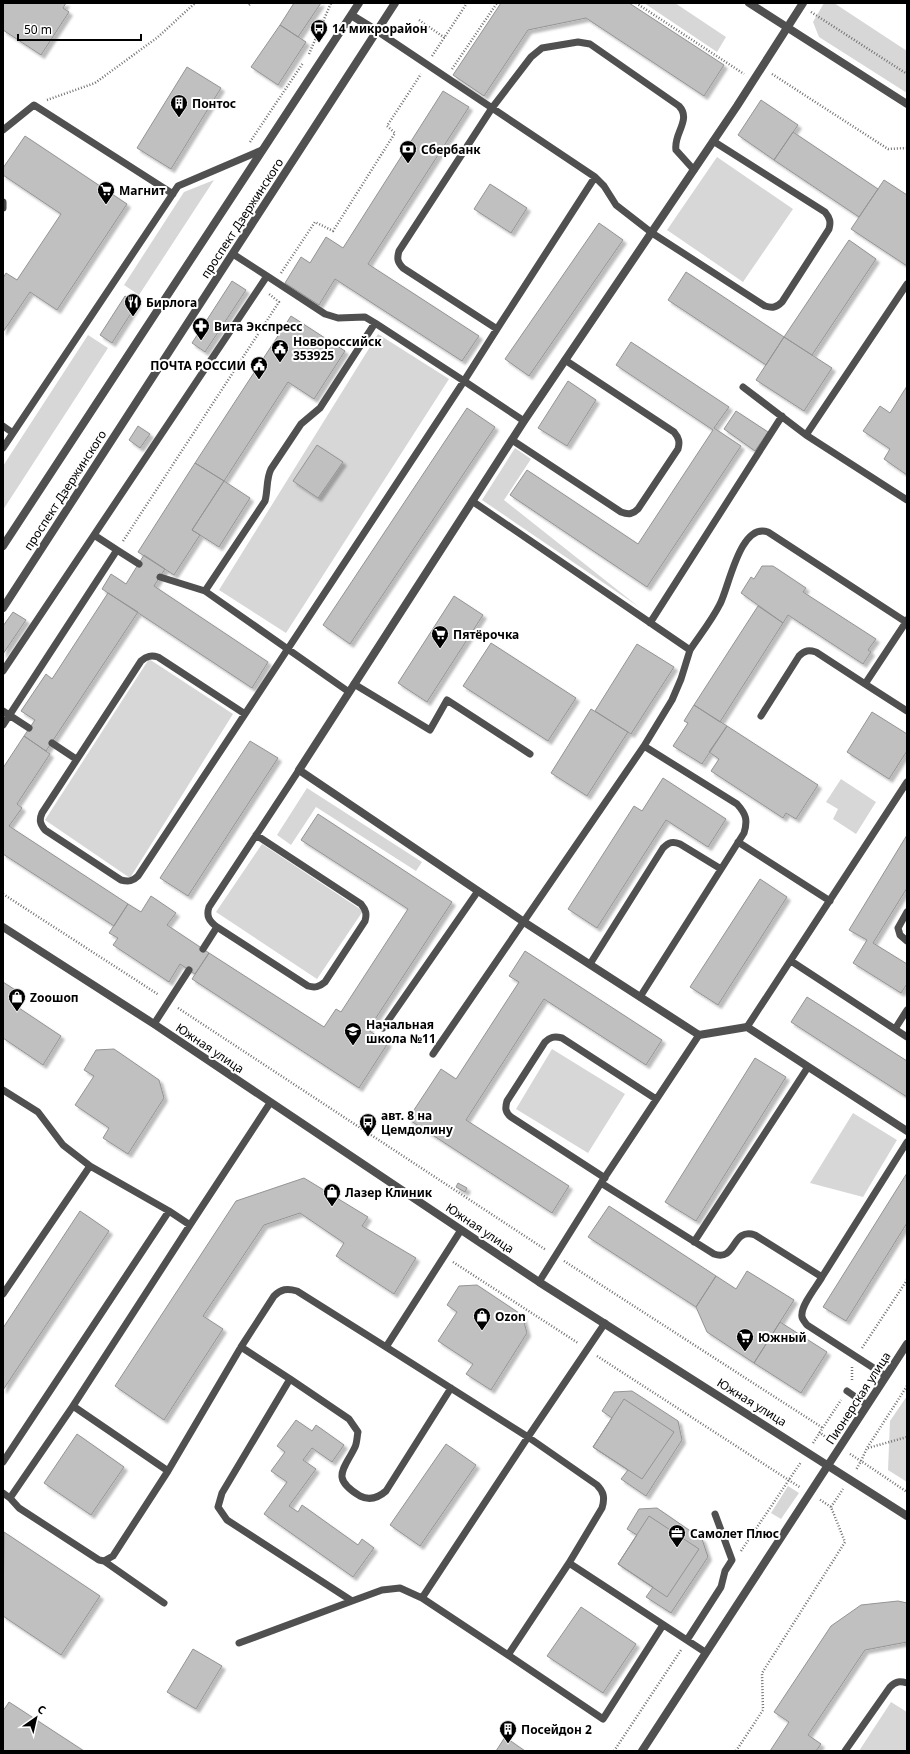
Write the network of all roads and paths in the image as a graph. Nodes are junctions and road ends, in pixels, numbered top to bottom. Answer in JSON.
{"nodes":[{"id":1,"x":195,"y":3,"type":"edge"},
{"id":2,"x":332,"y":3,"type":"edge"},
{"id":3,"x":359,"y":3,"type":"edge"},
{"id":4,"x":395,"y":3,"type":"edge"},
{"id":5,"x":467,"y":3,"type":"edge"},
{"id":6,"x":497,"y":3,"type":"edge"},
{"id":7,"x":636,"y":3,"type":"edge"},
{"id":8,"x":749,"y":3,"type":"edge"},
{"id":9,"x":802,"y":4,"type":"edge"},
{"id":10,"x":351,"y":15,"type":"junction"},
{"id":11,"x":419,"y":20,"type":"dead end"},
{"id":12,"x":788,"y":28,"type":"junction"},
{"id":13,"x":377,"y":31,"type":"junction"},
{"id":14,"x":444,"y":38,"type":"junction"},
{"id":15,"x":427,"y":65,"type":"junction"},
{"id":16,"x":445,"y":66,"type":"dead end"},
{"id":17,"x":762,"y":68,"type":"junction"},
{"id":18,"x":907,"y":74,"type":"edge"},
{"id":19,"x":754,"y":80,"type":"junction"},
{"id":20,"x":907,"y":104,"type":"edge"},
{"id":21,"x":34,"y":105,"type":"junction"},
{"id":22,"x":492,"y":108,"type":"junction"},
{"id":23,"x":3,"y":130,"type":"edge"},
{"id":24,"x":713,"y":141,"type":"junction"},
{"id":25,"x":249,"y":144,"type":"dead end"},
{"id":26,"x":907,"y":148,"type":"edge"},
{"id":27,"x":262,"y":150,"type":"junction"},
{"id":28,"x":694,"y":170,"type":"junction"},
{"id":29,"x":595,"y":177,"type":"junction"},
{"id":30,"x":173,"y":194,"type":"junction"},
{"id":31,"x":3,"y":202,"type":"edge"},
{"id":32,"x":3,"y":208,"type":"edge"},
{"id":33,"x":652,"y":233,"type":"junction"},
{"id":34,"x":233,"y":254,"type":"junction"},
{"id":35,"x":267,"y":276,"type":"junction"},
{"id":36,"x":276,"y":282,"type":"junction"},
{"id":37,"x":907,"y":284,"type":"edge"},
{"id":38,"x":375,"y":323,"type":"junction"},
{"id":39,"x":497,"y":329,"type":"junction"},
{"id":40,"x":565,"y":360,"type":"junction"},
{"id":41,"x":464,"y":381,"type":"junction"},
{"id":42,"x":743,"y":387,"type":"dead end"},
{"id":43,"x":782,"y":416,"type":"junction"},
{"id":44,"x":524,"y":421,"type":"junction"},
{"id":45,"x":3,"y":426,"type":"edge"},
{"id":46,"x":13,"y":434,"type":"junction"},
{"id":47,"x":806,"y":436,"type":"junction"},
{"id":48,"x":512,"y":440,"type":"junction"},
{"id":49,"x":3,"y":448,"type":"edge"},
{"id":50,"x":907,"y":500,"type":"edge"},
{"id":51,"x":472,"y":502,"type":"junction"},
{"id":52,"x":94,"y":535,"type":"junction"},
{"id":53,"x":3,"y":546,"type":"edge"},
{"id":54,"x":117,"y":550,"type":"junction"},
{"id":55,"x":139,"y":564,"type":"dead end"},
{"id":56,"x":160,"y":577,"type":"dead end"},
{"id":57,"x":205,"y":591,"type":"junction"},
{"id":58,"x":3,"y":608,"type":"edge"},
{"id":59,"x":906,"y":621,"type":"edge"},
{"id":60,"x":650,"y":623,"type":"junction"},
{"id":61,"x":287,"y":649,"type":"junction"},
{"id":62,"x":690,"y":650,"type":"junction"},
{"id":63,"x":3,"y":671,"type":"edge"},
{"id":64,"x":354,"y":684,"type":"junction"},
{"id":65,"x":865,"y":684,"type":"junction"},
{"id":66,"x":349,"y":692,"type":"junction"},
{"id":67,"x":907,"y":711,"type":"edge"},
{"id":68,"x":6,"y":713,"type":"edge"},
{"id":69,"x":245,"y":714,"type":"junction"},
{"id":70,"x":760,"y":716,"type":"dead end"},
{"id":71,"x":3,"y":725,"type":"edge"},
{"id":72,"x":29,"y":728,"type":"dead end"},
{"id":73,"x":52,"y":743,"type":"dead end"},
{"id":74,"x":644,"y":746,"type":"junction"},
{"id":75,"x":530,"y":754,"type":"dead end"},
{"id":76,"x":76,"y":759,"type":"junction"},
{"id":77,"x":298,"y":770,"type":"junction"},
{"id":78,"x":907,"y":782,"type":"edge"},
{"id":79,"x":256,"y":835,"type":"junction"},
{"id":80,"x":738,"y":842,"type":"junction"},
{"id":81,"x":721,"y":869,"type":"junction"},
{"id":82,"x":478,"y":891,"type":"junction"},
{"id":83,"x":3,"y":894,"type":"edge"},
{"id":84,"x":830,"y":901,"type":"junction"},
{"id":85,"x":907,"y":912,"type":"edge"},
{"id":86,"x":524,"y":922,"type":"junction"},
{"id":87,"x":3,"y":927,"type":"edge"},
{"id":88,"x":218,"y":927,"type":"junction"},
{"id":89,"x":907,"y":941,"type":"edge"},
{"id":90,"x":203,"y":949,"type":"dead end"},
{"id":91,"x":791,"y":961,"type":"junction"},
{"id":92,"x":590,"y":964,"type":"junction"},
{"id":93,"x":189,"y":970,"type":"dead end"},
{"id":94,"x":640,"y":997,"type":"junction"},
{"id":95,"x":168,"y":1001,"type":"junction"},
{"id":96,"x":907,"y":1010,"type":"edge"},
{"id":97,"x":154,"y":1024,"type":"junction"},
{"id":98,"x":384,"y":1028,"type":"dead end"},
{"id":99,"x":747,"y":1028,"type":"junction"},
{"id":100,"x":895,"y":1029,"type":"junction"},
{"id":101,"x":699,"y":1035,"type":"junction"},
{"id":102,"x":907,"y":1037,"type":"edge"},
{"id":103,"x":433,"y":1054,"type":"dead end"},
{"id":104,"x":808,"y":1067,"type":"junction"},
{"id":105,"x":3,"y":1090,"type":"edge"},
{"id":106,"x":656,"y":1099,"type":"junction"},
{"id":107,"x":270,"y":1102,"type":"junction"},
{"id":108,"x":907,"y":1131,"type":"edge"},
{"id":109,"x":907,"y":1142,"type":"edge"},
{"id":110,"x":90,"y":1166,"type":"junction"},
{"id":111,"x":603,"y":1181,"type":"junction"},
{"id":112,"x":169,"y":1211,"type":"junction"},
{"id":113,"x":190,"y":1225,"type":"junction"},
{"id":114,"x":461,"y":1230,"type":"junction"},
{"id":115,"x":694,"y":1242,"type":"junction"},
{"id":116,"x":444,"y":1256,"type":"junction"},
{"id":117,"x":556,"y":1256,"type":"junction"},
{"id":118,"x":822,"y":1277,"type":"junction"},
{"id":119,"x":539,"y":1282,"type":"junction"},
{"id":120,"x":3,"y":1294,"type":"edge"},
{"id":121,"x":605,"y":1322,"type":"junction"},
{"id":122,"x":907,"y":1344,"type":"edge"},
{"id":123,"x":241,"y":1347,"type":"junction"},
{"id":124,"x":386,"y":1347,"type":"junction"},
{"id":125,"x":587,"y":1349,"type":"junction"},
{"id":126,"x":886,"y":1376,"type":"junction"},
{"id":127,"x":290,"y":1379,"type":"junction"},
{"id":128,"x":907,"y":1386,"type":"edge"},
{"id":129,"x":451,"y":1388,"type":"junction"},
{"id":130,"x":847,"y":1391,"type":"dead end"},
{"id":131,"x":867,"y":1405,"type":"junction"},
{"id":132,"x":74,"y":1406,"type":"junction"},
{"id":133,"x":823,"y":1428,"type":"dead end"},
{"id":134,"x":528,"y":1437,"type":"junction"},
{"id":135,"x":907,"y":1437,"type":"edge"},
{"id":136,"x":867,"y":1448,"type":"junction"},
{"id":137,"x":3,"y":1462,"type":"edge"},
{"id":138,"x":828,"y":1465,"type":"junction"},
{"id":139,"x":168,"y":1471,"type":"junction"},
{"id":140,"x":907,"y":1492,"type":"edge"},
{"id":141,"x":3,"y":1493,"type":"edge"},
{"id":142,"x":10,"y":1498,"type":"junction"},
{"id":143,"x":831,"y":1507,"type":"dead end"},
{"id":144,"x":715,"y":1514,"type":"dead end"},
{"id":145,"x":907,"y":1516,"type":"edge"},
{"id":146,"x":751,"y":1537,"type":"junction"},
{"id":147,"x":756,"y":1540,"type":"dead end"},
{"id":148,"x":732,"y":1560,"type":"junction"},
{"id":149,"x":104,"y":1561,"type":"junction"},
{"id":150,"x":569,"y":1563,"type":"junction"},
{"id":151,"x":422,"y":1598,"type":"junction"},
{"id":152,"x":352,"y":1601,"type":"junction"},
{"id":153,"x":164,"y":1603,"type":"dead end"},
{"id":154,"x":663,"y":1625,"type":"junction"},
{"id":155,"x":687,"y":1640,"type":"junction"},
{"id":156,"x":239,"y":1643,"type":"dead end"},
{"id":157,"x":705,"y":1652,"type":"junction"},
{"id":158,"x":508,"y":1655,"type":"junction"},
{"id":159,"x":907,"y":1683,"type":"edge"},
{"id":160,"x":614,"y":1751,"type":"edge"},
{"id":161,"x":642,"y":1751,"type":"edge"},
{"id":162,"x":736,"y":1751,"type":"edge"},
{"id":163,"x":846,"y":1751,"type":"edge"}],
"edges":[{"from":1,"to":21,"type":"path"},
{"from":2,"to":25,"type":"path"},
{"from":3,"to":10,"type":"street","name":"проспект Дзержинского"},
{"from":4,"to":13,"type":"street","name":"проспект Дзержинского"},
{"from":5,"to":14,"type":"path"},
{"from":6,"to":16,"type":"path"},
{"from":7,"to":19,"type":"path"},
{"from":8,"to":12,"type":"street"},
{"from":9,"to":12,"type":"street"},
{"from":9,"to":18,"type":"path"},
{"from":10,"to":13,"type":"street"},
{"from":10,"to":27,"type":"street","name":"проспект Дзержинского"},
{"from":11,"to":14,"type":"path"},
{"from":12,"to":17,"type":"street"},
{"from":12,"to":20,"type":"street"},
{"from":13,"to":15,"type":"lane"},
{"from":13,"to":34,"type":"street","name":"проспект Дзержинского"},
{"from":14,"to":15,"type":"path"},
{"from":15,"to":22,"type":"lane"},
{"from":15,"to":36,"type":"path"},
{"from":17,"to":19,"type":"street"},
{"from":17,"to":26,"type":"path"},
{"from":19,"to":24,"type":"street"},
{"from":21,"to":23,"type":"lane"},
{"from":21,"to":30,"type":"lane"},
{"from":22,"to":28,"type":"lane"},
{"from":22,"to":29,"type":"lane"},
{"from":22,"to":39,"type":"lane"},
{"from":24,"to":28,"type":"street"},
{"from":24,"to":33,"type":"lane"},
{"from":27,"to":30,"type":"lane"},
{"from":27,"to":53,"type":"street","name":"проспект Дзержинского"},
{"from":28,"to":33,"type":"street"},
{"from":29,"to":33,"type":"lane"},
{"from":29,"to":39,"type":"lane"},
{"from":30,"to":46,"type":"lane"},
{"from":31,"to":32,"type":"lane"},
{"from":33,"to":40,"type":"street"},
{"from":34,"to":35,"type":"lane"},
{"from":34,"to":58,"type":"street","name":"проспект Дзержинского"},
{"from":35,"to":36,"type":"lane"},
{"from":35,"to":52,"type":"lane"},
{"from":36,"to":38,"type":"lane"},
{"from":36,"to":54,"type":"path"},
{"from":37,"to":47,"type":"lane"},
{"from":38,"to":41,"type":"lane"},
{"from":38,"to":57,"type":"lane"},
{"from":39,"to":41,"type":"lane"},
{"from":40,"to":44,"type":"street"},
{"from":40,"to":48,"type":"lane"},
{"from":41,"to":44,"type":"lane"},
{"from":41,"to":61,"type":"lane"},
{"from":42,"to":43,"type":"lane"},
{"from":43,"to":47,"type":"lane"},
{"from":43,"to":60,"type":"lane"},
{"from":44,"to":48,"type":"street"},
{"from":45,"to":46,"type":"lane"},
{"from":46,"to":49,"type":"lane"},
{"from":47,"to":50,"type":"lane"},
{"from":48,"to":51,"type":"street"},
{"from":51,"to":60,"type":"lane"},
{"from":51,"to":64,"type":"street"},
{"from":52,"to":54,"type":"lane"},
{"from":52,"to":63,"type":"lane"},
{"from":54,"to":55,"type":"lane"},
{"from":54,"to":68,"type":"lane"},
{"from":56,"to":57,"type":"lane"},
{"from":57,"to":61,"type":"lane"},
{"from":59,"to":62,"type":"lane"},
{"from":59,"to":65,"type":"lane"},
{"from":60,"to":62,"type":"lane"},
{"from":61,"to":66,"type":"lane"},
{"from":61,"to":69,"type":"lane"},
{"from":62,"to":74,"type":"lane"},
{"from":64,"to":66,"type":"street"},
{"from":64,"to":75,"type":"lane"},
{"from":65,"to":67,"type":"lane"},
{"from":65,"to":70,"type":"lane"},
{"from":66,"to":77,"type":"street"},
{"from":68,"to":71,"type":"lane"},
{"from":68,"to":72,"type":"lane"},
{"from":69,"to":76,"type":"lane"},
{"from":69,"to":76,"type":"lane"},
{"from":73,"to":76,"type":"lane"},
{"from":74,"to":80,"type":"lane"},
{"from":74,"to":86,"type":"lane"},
{"from":77,"to":79,"type":"lane"},
{"from":77,"to":82,"type":"street"},
{"from":78,"to":84,"type":"lane"},
{"from":79,"to":88,"type":"lane"},
{"from":79,"to":88,"type":"lane"},
{"from":80,"to":81,"type":"lane"},
{"from":80,"to":84,"type":"lane"},
{"from":81,"to":92,"type":"lane"},
{"from":81,"to":94,"type":"lane"},
{"from":82,"to":86,"type":"street"},
{"from":82,"to":98,"type":"lane"},
{"from":83,"to":95,"type":"path"},
{"from":84,"to":91,"type":"lane"},
{"from":85,"to":89,"type":"lane"},
{"from":86,"to":92,"type":"street"},
{"from":86,"to":103,"type":"lane"},
{"from":87,"to":97,"type":"street","name":"Южная улица"},
{"from":88,"to":90,"type":"lane"},
{"from":91,"to":99,"type":"lane"},
{"from":91,"to":100,"type":"lane"},
{"from":92,"to":94,"type":"street"},
{"from":93,"to":95,"type":"lane"},
{"from":94,"to":101,"type":"street"},
{"from":95,"to":97,"type":"lane"},
{"from":95,"to":117,"type":"path"},
{"from":96,"to":100,"type":"lane"},
{"from":97,"to":107,"type":"street","name":"Южная улица"},
{"from":99,"to":101,"type":"street"},
{"from":99,"to":104,"type":"street"},
{"from":100,"to":102,"type":"lane"},
{"from":101,"to":106,"type":"lane"},
{"from":104,"to":108,"type":"street"},
{"from":104,"to":115,"type":"lane"},
{"from":105,"to":110,"type":"lane"},
{"from":106,"to":111,"type":"lane"},
{"from":106,"to":111,"type":"lane"},
{"from":107,"to":113,"type":"lane"},
{"from":107,"to":114,"type":"street","name":"Южная улица"},
{"from":109,"to":118,"type":"lane"},
{"from":110,"to":112,"type":"lane"},
{"from":110,"to":120,"type":"lane"},
{"from":111,"to":115,"type":"lane"},
{"from":111,"to":117,"type":"lane"},
{"from":112,"to":113,"type":"lane"},
{"from":112,"to":137,"type":"lane"},
{"from":113,"to":132,"type":"lane"},
{"from":114,"to":116,"type":"lane"},
{"from":114,"to":119,"type":"street","name":"Южная улица"},
{"from":115,"to":118,"type":"lane"},
{"from":116,"to":124,"type":"lane"},
{"from":116,"to":125,"type":"path"},
{"from":117,"to":119,"type":"lane"},
{"from":117,"to":133,"type":"path"},
{"from":118,"to":126,"type":"lane"},
{"from":119,"to":121,"type":"street","name":"Южная улица"},
{"from":121,"to":125,"type":"lane"},
{"from":121,"to":138,"type":"street","name":"Южная улица"},
{"from":122,"to":126,"type":"street","name":"Пионерская улица"},
{"from":123,"to":124,"type":"lane"},
{"from":123,"to":127,"type":"lane"},
{"from":123,"to":139,"type":"lane"},
{"from":124,"to":129,"type":"lane"},
{"from":125,"to":134,"type":"lane"},
{"from":125,"to":146,"type":"path"},
{"from":126,"to":131,"type":"street","name":"Пионерская улица"},
{"from":127,"to":129,"type":"lane"},
{"from":127,"to":152,"type":"lane"},
{"from":128,"to":136,"type":"path"},
{"from":129,"to":134,"type":"lane"},
{"from":130,"to":131,"type":"lane"},
{"from":131,"to":138,"type":"street","name":"Пионерская улица"},
{"from":132,"to":139,"type":"lane"},
{"from":132,"to":142,"type":"lane"},
{"from":134,"to":150,"type":"lane"},
{"from":134,"to":151,"type":"lane"},
{"from":135,"to":136,"type":"path"},
{"from":136,"to":140,"type":"path"},
{"from":138,"to":145,"type":"street","name":"Южная улица"},
{"from":138,"to":157,"type":"street","name":"Пионерская улица"},
{"from":139,"to":149,"type":"lane"},
{"from":141,"to":142,"type":"lane"},
{"from":142,"to":149,"type":"lane"},
{"from":143,"to":162,"type":"path"},
{"from":144,"to":148,"type":"lane"},
{"from":146,"to":147,"type":"path"},
{"from":146,"to":148,"type":"path"},
{"from":148,"to":155,"type":"lane"},
{"from":149,"to":153,"type":"lane"},
{"from":150,"to":154,"type":"lane"},
{"from":150,"to":158,"type":"lane"},
{"from":151,"to":152,"type":"lane"},
{"from":151,"to":158,"type":"lane"},
{"from":152,"to":156,"type":"lane"},
{"from":154,"to":155,"type":"lane"},
{"from":154,"to":158,"type":"lane"},
{"from":155,"to":157,"type":"lane"},
{"from":155,"to":160,"type":"path"},
{"from":157,"to":161,"type":"street","name":"Пионерская улица"},
{"from":159,"to":163,"type":"lane"}]}
